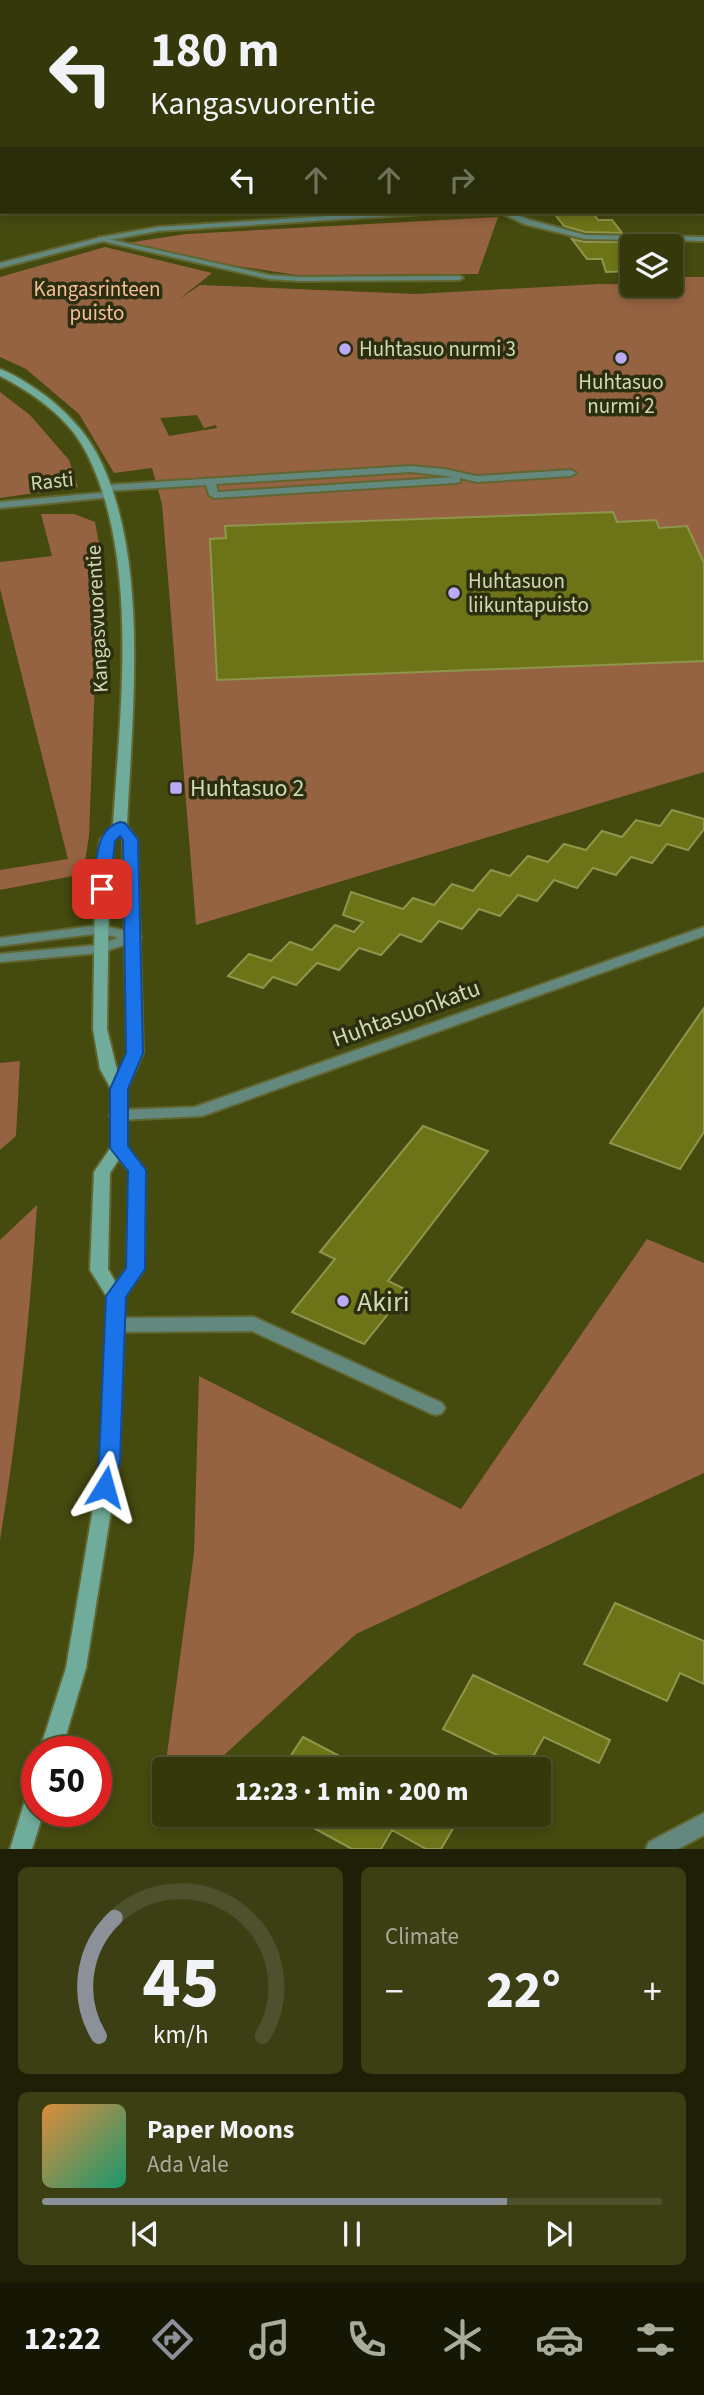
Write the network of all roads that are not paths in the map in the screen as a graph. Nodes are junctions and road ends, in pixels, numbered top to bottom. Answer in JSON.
{"nodes":[{"id":1,"x":391,"y":214,"type":"edge"},
{"id":2,"x":508,"y":214,"type":"edge"},
{"id":3,"x":102,"y":239,"type":"junction"},
{"id":4,"x":704,"y":239,"type":"edge"},
{"id":5,"x":0,"y":266,"type":"edge"},
{"id":6,"x":460,"y":278,"type":"dead end"},
{"id":7,"x":0,"y":372,"type":"edge"},
{"id":8,"x":571,"y":473,"type":"dead end"},
{"id":9,"x":107,"y":491,"type":"junction"},
{"id":10,"x":0,"y":505,"type":"edge"},
{"id":11,"x":120,"y":826,"type":"junction"},
{"id":12,"x":101,"y":929,"type":"junction"},
{"id":13,"x":704,"y":931,"type":"edge"},
{"id":14,"x":134,"y":937,"type":"junction"},
{"id":15,"x":0,"y":942,"type":"edge"},
{"id":16,"x":100,"y":949,"type":"junction"},
{"id":17,"x":0,"y":958,"type":"edge"},
{"id":18,"x":119,"y":1089,"type":"junction"},
{"id":19,"x":118,"y":1115,"type":"junction"},
{"id":20,"x":119,"y":1148,"type":"junction"},
{"id":21,"x":116,"y":1296,"type":"junction"},
{"id":22,"x":115,"y":1325,"type":"junction"},
{"id":23,"x":436,"y":1408,"type":"dead end"},
{"id":24,"x":55,"y":1736,"type":"edge"},
{"id":25,"x":704,"y":1823,"type":"edge"},
{"id":26,"x":28,"y":1827,"type":"edge"},
{"id":27,"x":21,"y":1849,"type":"edge"},
{"id":28,"x":657,"y":1849,"type":"edge"}],
"edges":[{"from":1,"to":3,"type":"street"},
{"from":2,"to":4,"type":"street"},
{"from":3,"to":5,"type":"street"},
{"from":3,"to":6,"type":"street"},
{"from":7,"to":9,"type":"main road","name":"Kangasvuorentie"},
{"from":8,"to":9,"type":"street","name":"Rasti"},
{"from":9,"to":10,"type":"street","name":"Rasti"},
{"from":9,"to":11,"type":"main road","name":"Kangasvuorentie"},
{"from":11,"to":12,"type":"main road","name":"Kangasvuorentie"},
{"from":11,"to":14,"type":"main road","name":"Kangasvuorentie"},
{"from":12,"to":14,"type":"street"},
{"from":12,"to":15,"type":"street"},
{"from":12,"to":16,"type":"main road","name":"Kangasvuorentie"},
{"from":13,"to":19,"type":"street","name":"Huhtasuonkatu"},
{"from":14,"to":16,"type":"street"},
{"from":14,"to":18,"type":"main road","name":"Kangasvuorentie"},
{"from":16,"to":17,"type":"street"},
{"from":16,"to":18,"type":"main road","name":"Kangasvuorentie"},
{"from":18,"to":19,"type":"main road","name":"Kangasvuorentie"},
{"from":19,"to":20,"type":"main road","name":"Kangasvuorentie"},
{"from":20,"to":21,"type":"main road"},
{"from":20,"to":21,"type":"main road"},
{"from":21,"to":22,"type":"main road"},
{"from":22,"to":23,"type":"street"},
{"from":22,"to":24,"type":"main road"},
{"from":25,"to":28,"type":"street"},
{"from":26,"to":27,"type":"main road"}]}
